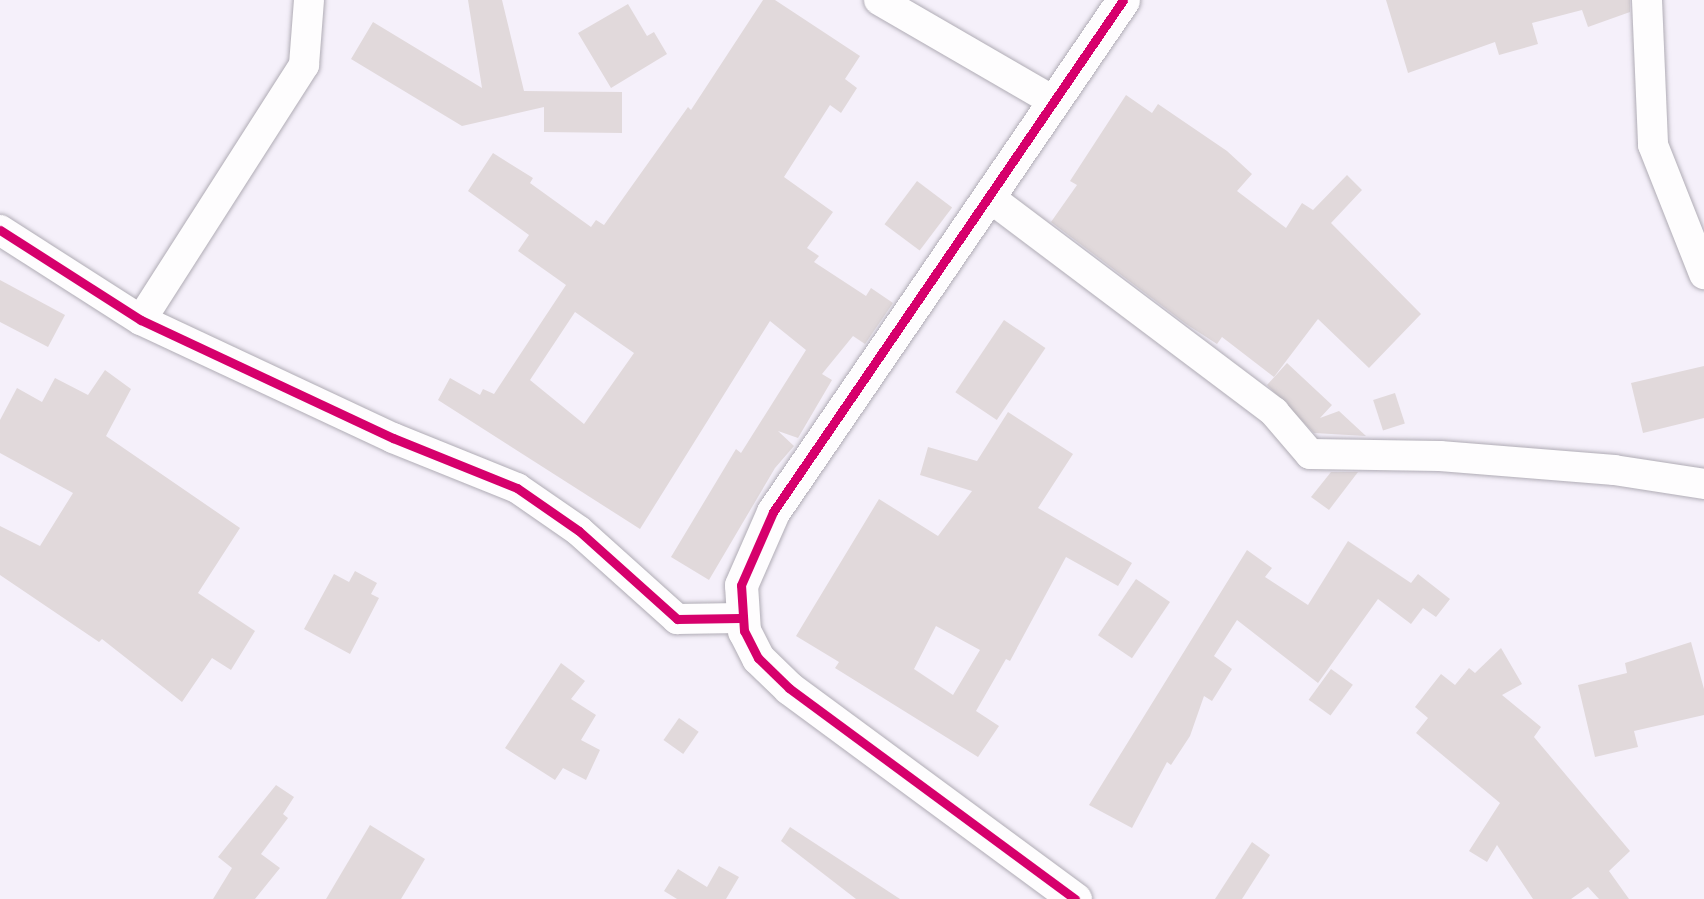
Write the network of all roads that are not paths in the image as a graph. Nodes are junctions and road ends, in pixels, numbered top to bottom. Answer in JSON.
{"nodes":[{"id":1,"x":309,"y":0,"type":"edge"},
{"id":2,"x":879,"y":0,"type":"edge"},
{"id":3,"x":1123,"y":0,"type":"edge"},
{"id":4,"x":1647,"y":0,"type":"edge"},
{"id":5,"x":1055,"y":102,"type":"junction"},
{"id":6,"x":989,"y":197,"type":"junction"},
{"id":7,"x":0,"y":230,"type":"edge"},
{"id":8,"x":1704,"y":274,"type":"edge"},
{"id":9,"x":141,"y":320,"type":"junction"},
{"id":10,"x":1704,"y":484,"type":"edge"},
{"id":11,"x":740,"y":618,"type":"junction"},
{"id":12,"x":1075,"y":899,"type":"edge"}],
"edges":[{"from":1,"to":9,"type":"street"},
{"from":2,"to":5,"type":"street"},
{"from":3,"to":5,"type":"street"},
{"from":4,"to":8,"type":"street"},
{"from":5,"to":6,"type":"street"},
{"from":6,"to":10,"type":"street"},
{"from":6,"to":11,"type":"street"},
{"from":7,"to":9,"type":"street"},
{"from":9,"to":11,"type":"street"},
{"from":11,"to":12,"type":"street"}]}
